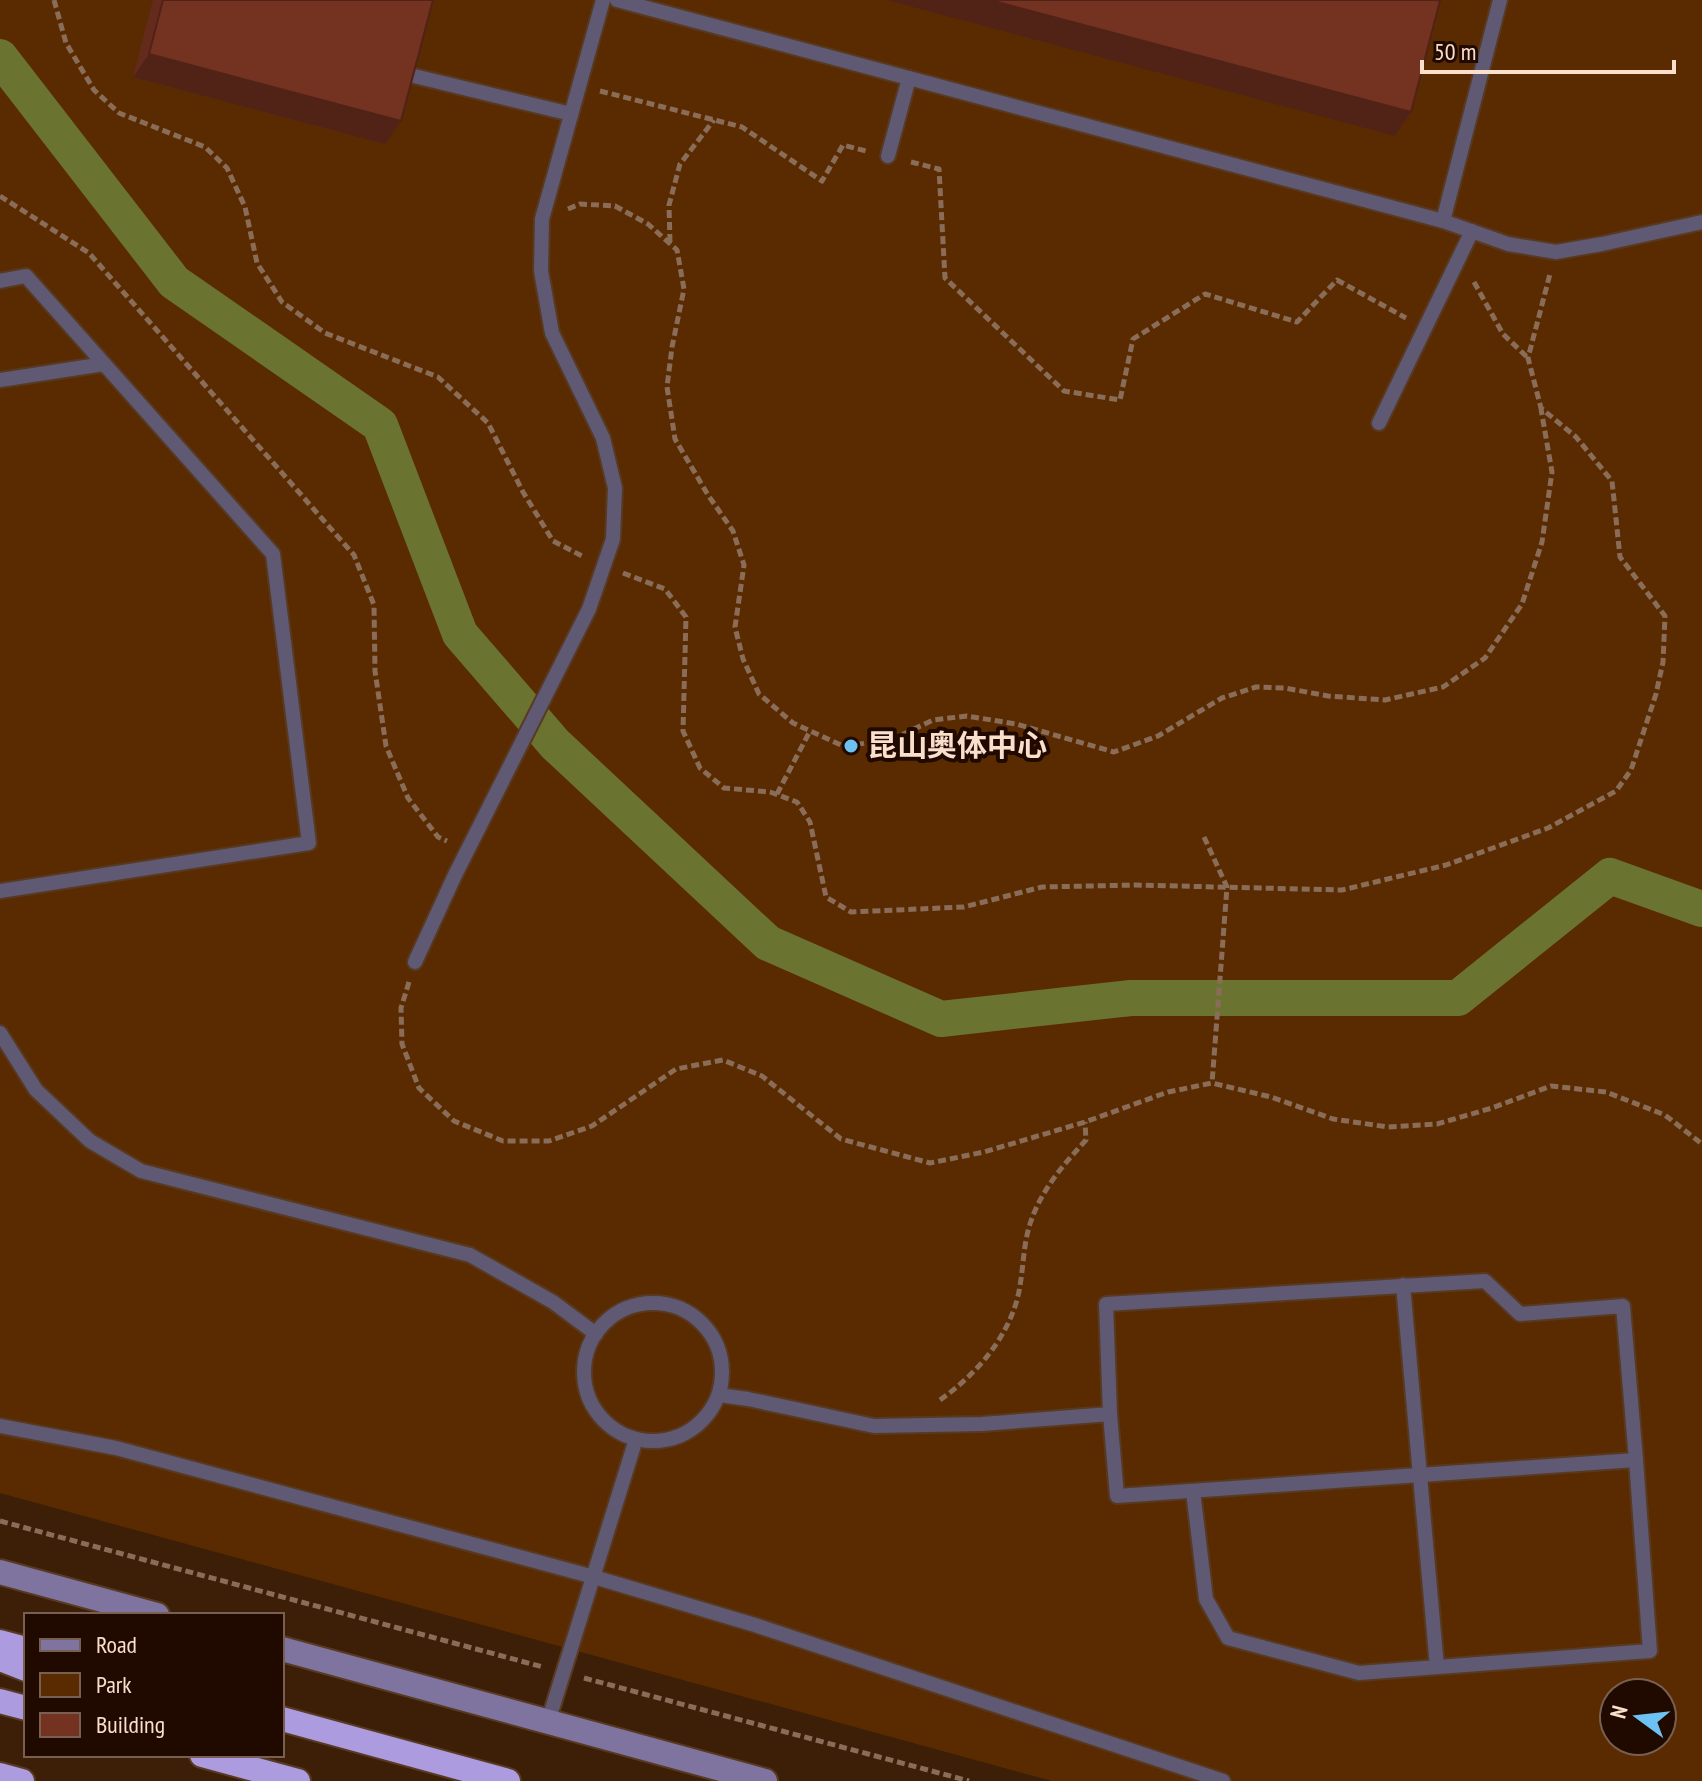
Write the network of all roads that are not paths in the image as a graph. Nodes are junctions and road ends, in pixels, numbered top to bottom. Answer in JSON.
{"nodes":[{"id":1,"x":603,"y":0,"type":"edge"},
{"id":2,"x":617,"y":0,"type":"edge"},
{"id":3,"x":1500,"y":0,"type":"edge"},
{"id":4,"x":410,"y":75,"type":"edge"},
{"id":5,"x":909,"y":78,"type":"junction"},
{"id":6,"x":571,"y":114,"type":"junction"},
{"id":7,"x":888,"y":156,"type":"road end"},
{"id":8,"x":1443,"y":221,"type":"junction"},
{"id":9,"x":1702,"y":222,"type":"edge"},
{"id":10,"x":1472,"y":231,"type":"junction"},
{"id":11,"x":0,"y":281,"type":"edge"},
{"id":12,"x":104,"y":364,"type":"junction"},
{"id":13,"x":0,"y":380,"type":"edge"},
{"id":14,"x":1379,"y":423,"type":"dead end"},
{"id":15,"x":0,"y":891,"type":"edge"},
{"id":16,"x":415,"y":962,"type":"road end"},
{"id":17,"x":0,"y":1033,"type":"edge"},
{"id":18,"x":1403,"y":1285,"type":"junction"},
{"id":19,"x":596,"y":1334,"type":"junction"},
{"id":20,"x":719,"y":1395,"type":"junction"},
{"id":21,"x":1110,"y":1414,"type":"junction"},
{"id":22,"x":0,"y":1426,"type":"edge"},
{"id":23,"x":636,"y":1439,"type":"junction"},
{"id":24,"x":1636,"y":1460,"type":"junction"},
{"id":25,"x":1420,"y":1475,"type":"junction"},
{"id":26,"x":1193,"y":1491,"type":"junction"},
{"id":27,"x":0,"y":1572,"type":"edge"},
{"id":28,"x":594,"y":1577,"type":"junction"},
{"id":29,"x":150,"y":1613,"type":"edge"},
{"id":30,"x":0,"y":1642,"type":"edge"},
{"id":31,"x":24,"y":1648,"type":"edge"},
{"id":32,"x":284,"y":1650,"type":"edge"},
{"id":33,"x":0,"y":1659,"type":"edge"},
{"id":34,"x":1437,"y":1667,"type":"junction"},
{"id":35,"x":24,"y":1668,"type":"edge"},
{"id":36,"x":0,"y":1701,"type":"edge"},
{"id":37,"x":24,"y":1707,"type":"edge"},
{"id":38,"x":284,"y":1720,"type":"edge"},
{"id":39,"x":548,"y":1722,"type":"junction"},
{"id":40,"x":209,"y":1757,"type":"edge"},
{"id":41,"x":258,"y":1757,"type":"edge"},
{"id":42,"x":0,"y":1775,"type":"edge"},
{"id":43,"x":22,"y":1781,"type":"edge"},
{"id":44,"x":298,"y":1781,"type":"edge"},
{"id":45,"x":321,"y":1781,"type":"edge"},
{"id":46,"x":508,"y":1781,"type":"edge"},
{"id":47,"x":765,"y":1781,"type":"edge"},
{"id":48,"x":1223,"y":1781,"type":"edge"}],
"edges":[{"from":1,"to":6,"type":"lane"},
{"from":2,"to":5,"type":"lane"},
{"from":3,"to":8,"type":"lane"},
{"from":4,"to":6,"type":"lane"},
{"from":5,"to":7,"type":"lane"},
{"from":5,"to":8,"type":"lane"},
{"from":6,"to":16,"type":"lane"},
{"from":8,"to":10,"type":"lane"},
{"from":9,"to":10,"type":"lane"},
{"from":10,"to":14,"type":"lane"},
{"from":11,"to":12,"type":"lane"},
{"from":12,"to":13,"type":"lane"},
{"from":12,"to":15,"type":"lane"},
{"from":17,"to":19,"type":"lane"},
{"from":18,"to":21,"type":"lane"},
{"from":18,"to":24,"type":"lane"},
{"from":18,"to":25,"type":"lane"},
{"from":19,"to":20,"type":"lane"},
{"from":19,"to":23,"type":"lane"},
{"from":20,"to":21,"type":"lane"},
{"from":20,"to":23,"type":"lane"},
{"from":21,"to":26,"type":"lane"},
{"from":22,"to":28,"type":"lane"},
{"from":23,"to":28,"type":"lane"},
{"from":24,"to":25,"type":"lane"},
{"from":24,"to":34,"type":"lane"},
{"from":25,"to":26,"type":"lane"},
{"from":25,"to":34,"type":"lane"},
{"from":26,"to":34,"type":"lane"},
{"from":27,"to":29,"type":"main road"},
{"from":28,"to":39,"type":"lane"},
{"from":28,"to":48,"type":"lane"},
{"from":30,"to":31,"type":"highway"},
{"from":32,"to":39,"type":"main road"},
{"from":33,"to":35,"type":"highway"},
{"from":36,"to":37,"type":"highway"},
{"from":38,"to":46,"type":"highway"},
{"from":39,"to":47,"type":"main road"},
{"from":40,"to":44,"type":"highway"},
{"from":41,"to":45,"type":"highway"},
{"from":42,"to":43,"type":"highway"}]}
